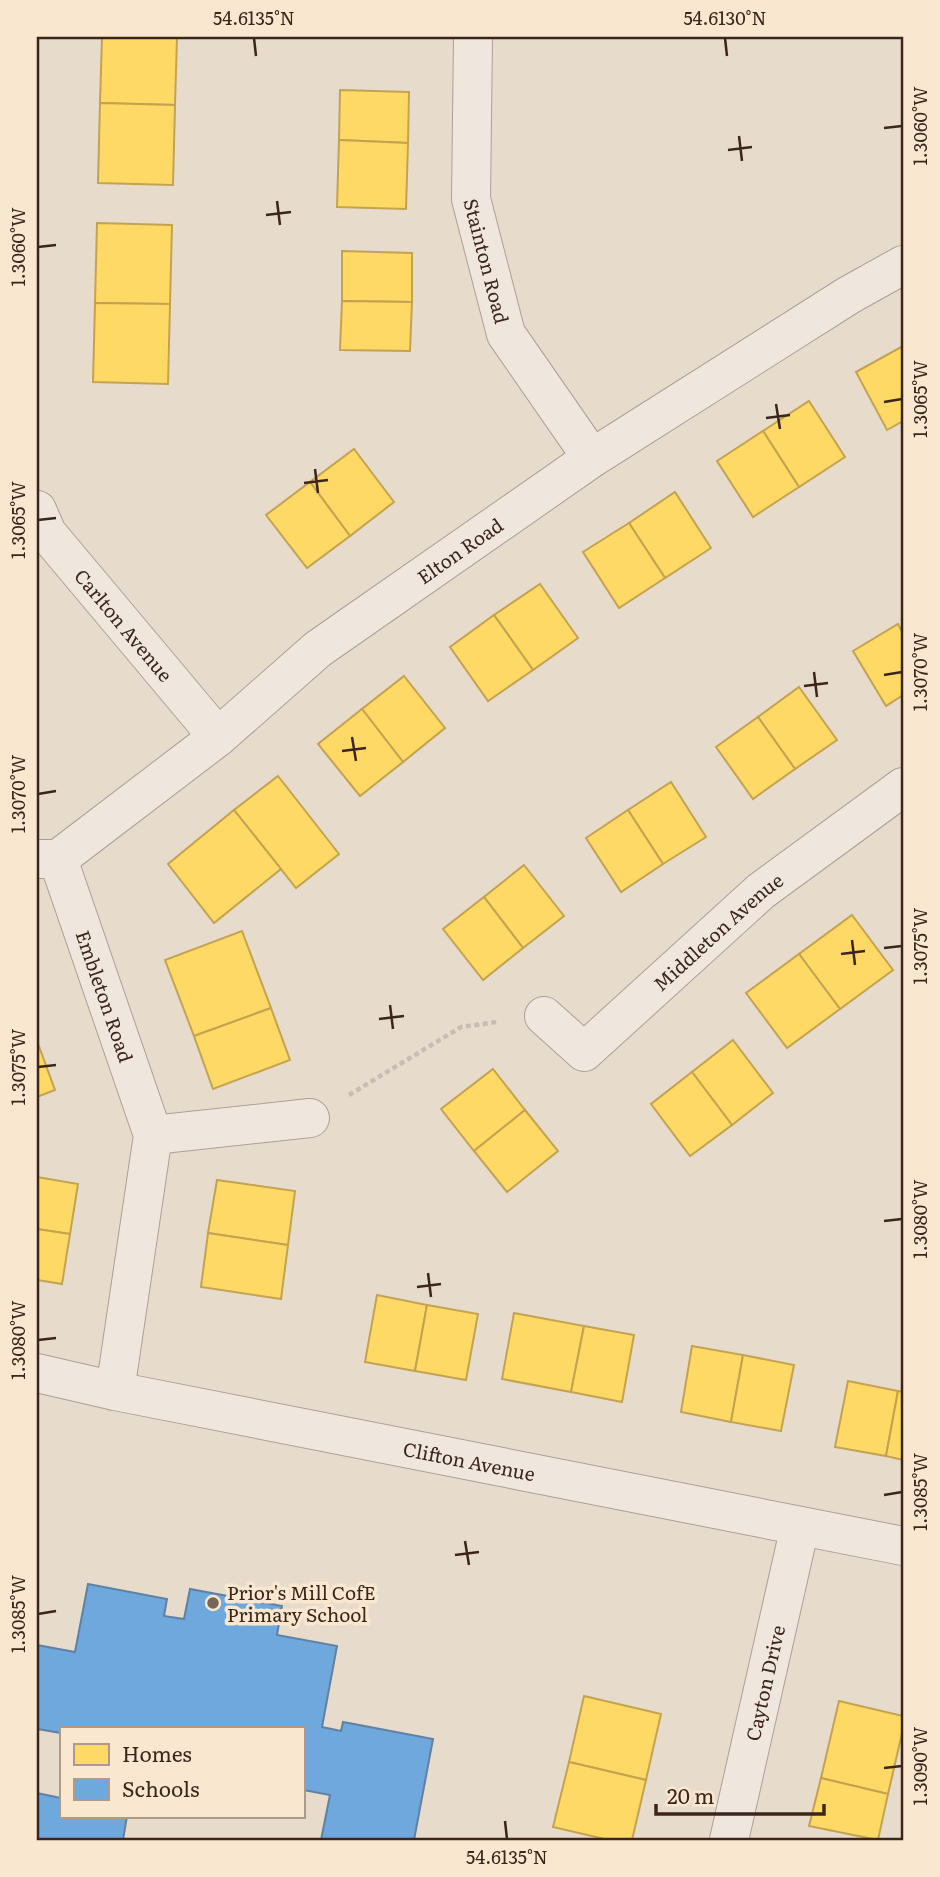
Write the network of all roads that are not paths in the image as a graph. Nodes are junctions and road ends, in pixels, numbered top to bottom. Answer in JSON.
{"nodes":[{"id":1,"x":473,"y":37,"type":"edge"},
{"id":2,"x":903,"y":265,"type":"edge"},
{"id":3,"x":592,"y":458,"type":"junction"},
{"id":4,"x":37,"y":510,"type":"edge"},
{"id":5,"x":218,"y":737,"type":"junction"},
{"id":6,"x":903,"y":787,"type":"edge"},
{"id":7,"x":47,"y":859,"type":"edge"},
{"id":8,"x":544,"y":1016,"type":"road end"},
{"id":9,"x":310,"y":1118,"type":"road end"},
{"id":10,"x":153,"y":1135,"type":"junction"},
{"id":11,"x":37,"y":1373,"type":"edge"},
{"id":12,"x":116,"y":1391,"type":"junction"},
{"id":13,"x":800,"y":1526,"type":"junction"},
{"id":14,"x":903,"y":1546,"type":"edge"},
{"id":15,"x":729,"y":1840,"type":"edge"}],
"edges":[{"from":1,"to":3,"type":"street","name":"Stainton Road"},
{"from":2,"to":3,"type":"street","name":"Elton Road"},
{"from":3,"to":5,"type":"street","name":"Elton Road"},
{"from":4,"to":5,"type":"street","name":"Carlton Avenue"},
{"from":5,"to":7,"type":"street","name":"Elton Road"},
{"from":6,"to":8,"type":"street","name":"Middleton Avenue"},
{"from":7,"to":10,"type":"street","name":"Embleton Road"},
{"from":9,"to":10,"type":"street"},
{"from":10,"to":12,"type":"street","name":"Embleton Road"},
{"from":11,"to":12,"type":"street","name":"Clifton Avenue"},
{"from":12,"to":13,"type":"street","name":"Clifton Avenue"},
{"from":13,"to":14,"type":"street","name":"Clifton Avenue"},
{"from":13,"to":15,"type":"street","name":"Cayton Drive"}]}
